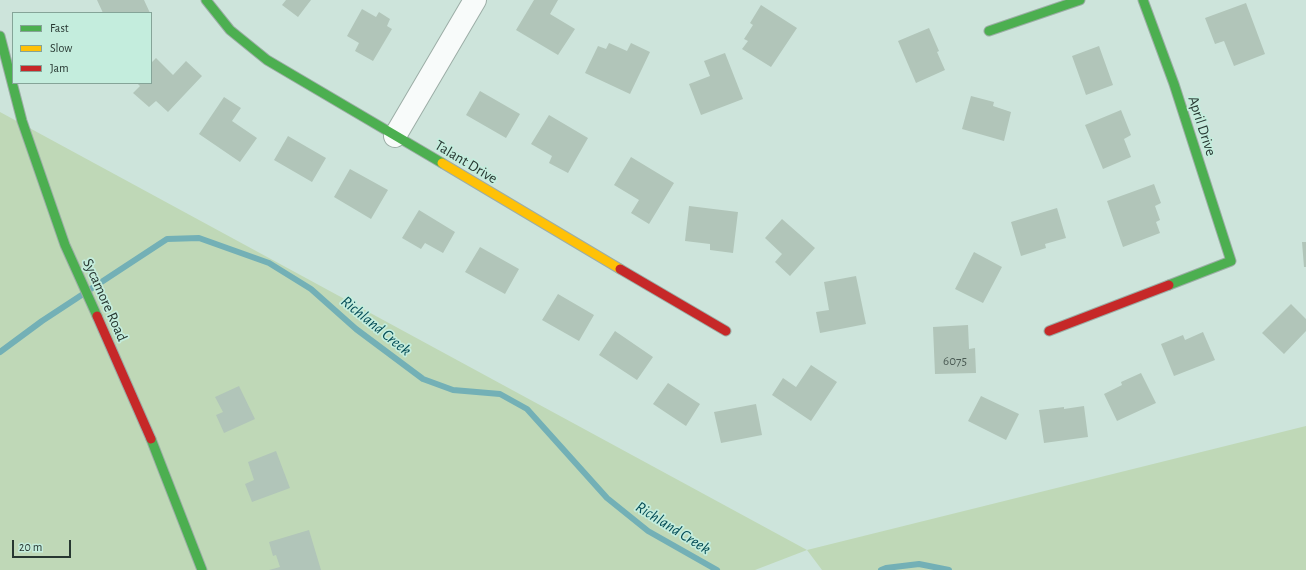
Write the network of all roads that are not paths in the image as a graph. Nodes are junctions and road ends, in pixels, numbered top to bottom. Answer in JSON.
{"nodes":[{"id":1,"x":206,"y":0,"type":"edge"},
{"id":2,"x":475,"y":0,"type":"edge"},
{"id":3,"x":1080,"y":0,"type":"edge"},
{"id":4,"x":1143,"y":0,"type":"edge"},
{"id":5,"x":989,"y":31,"type":"dead end"},
{"id":6,"x":0,"y":36,"type":"edge"},
{"id":7,"x":12,"y":82,"type":"edge"},
{"id":8,"x":12,"y":84,"type":"edge"},
{"id":9,"x":395,"y":136,"type":"junction"},
{"id":10,"x":726,"y":331,"type":"dead end"},
{"id":11,"x":1049,"y":331,"type":"dead end"},
{"id":12,"x":202,"y":570,"type":"edge"}],
"edges":[{"from":1,"to":9,"type":"street","name":"Talant Drive"},
{"from":2,"to":9,"type":"street"},
{"from":3,"to":5,"type":"street"},
{"from":4,"to":11,"type":"street","name":"April Drive"},
{"from":6,"to":7,"type":"street","name":"Sycamore Road"},
{"from":8,"to":12,"type":"street","name":"Sycamore Road"},
{"from":9,"to":10,"type":"street","name":"Talant Drive"}]}
